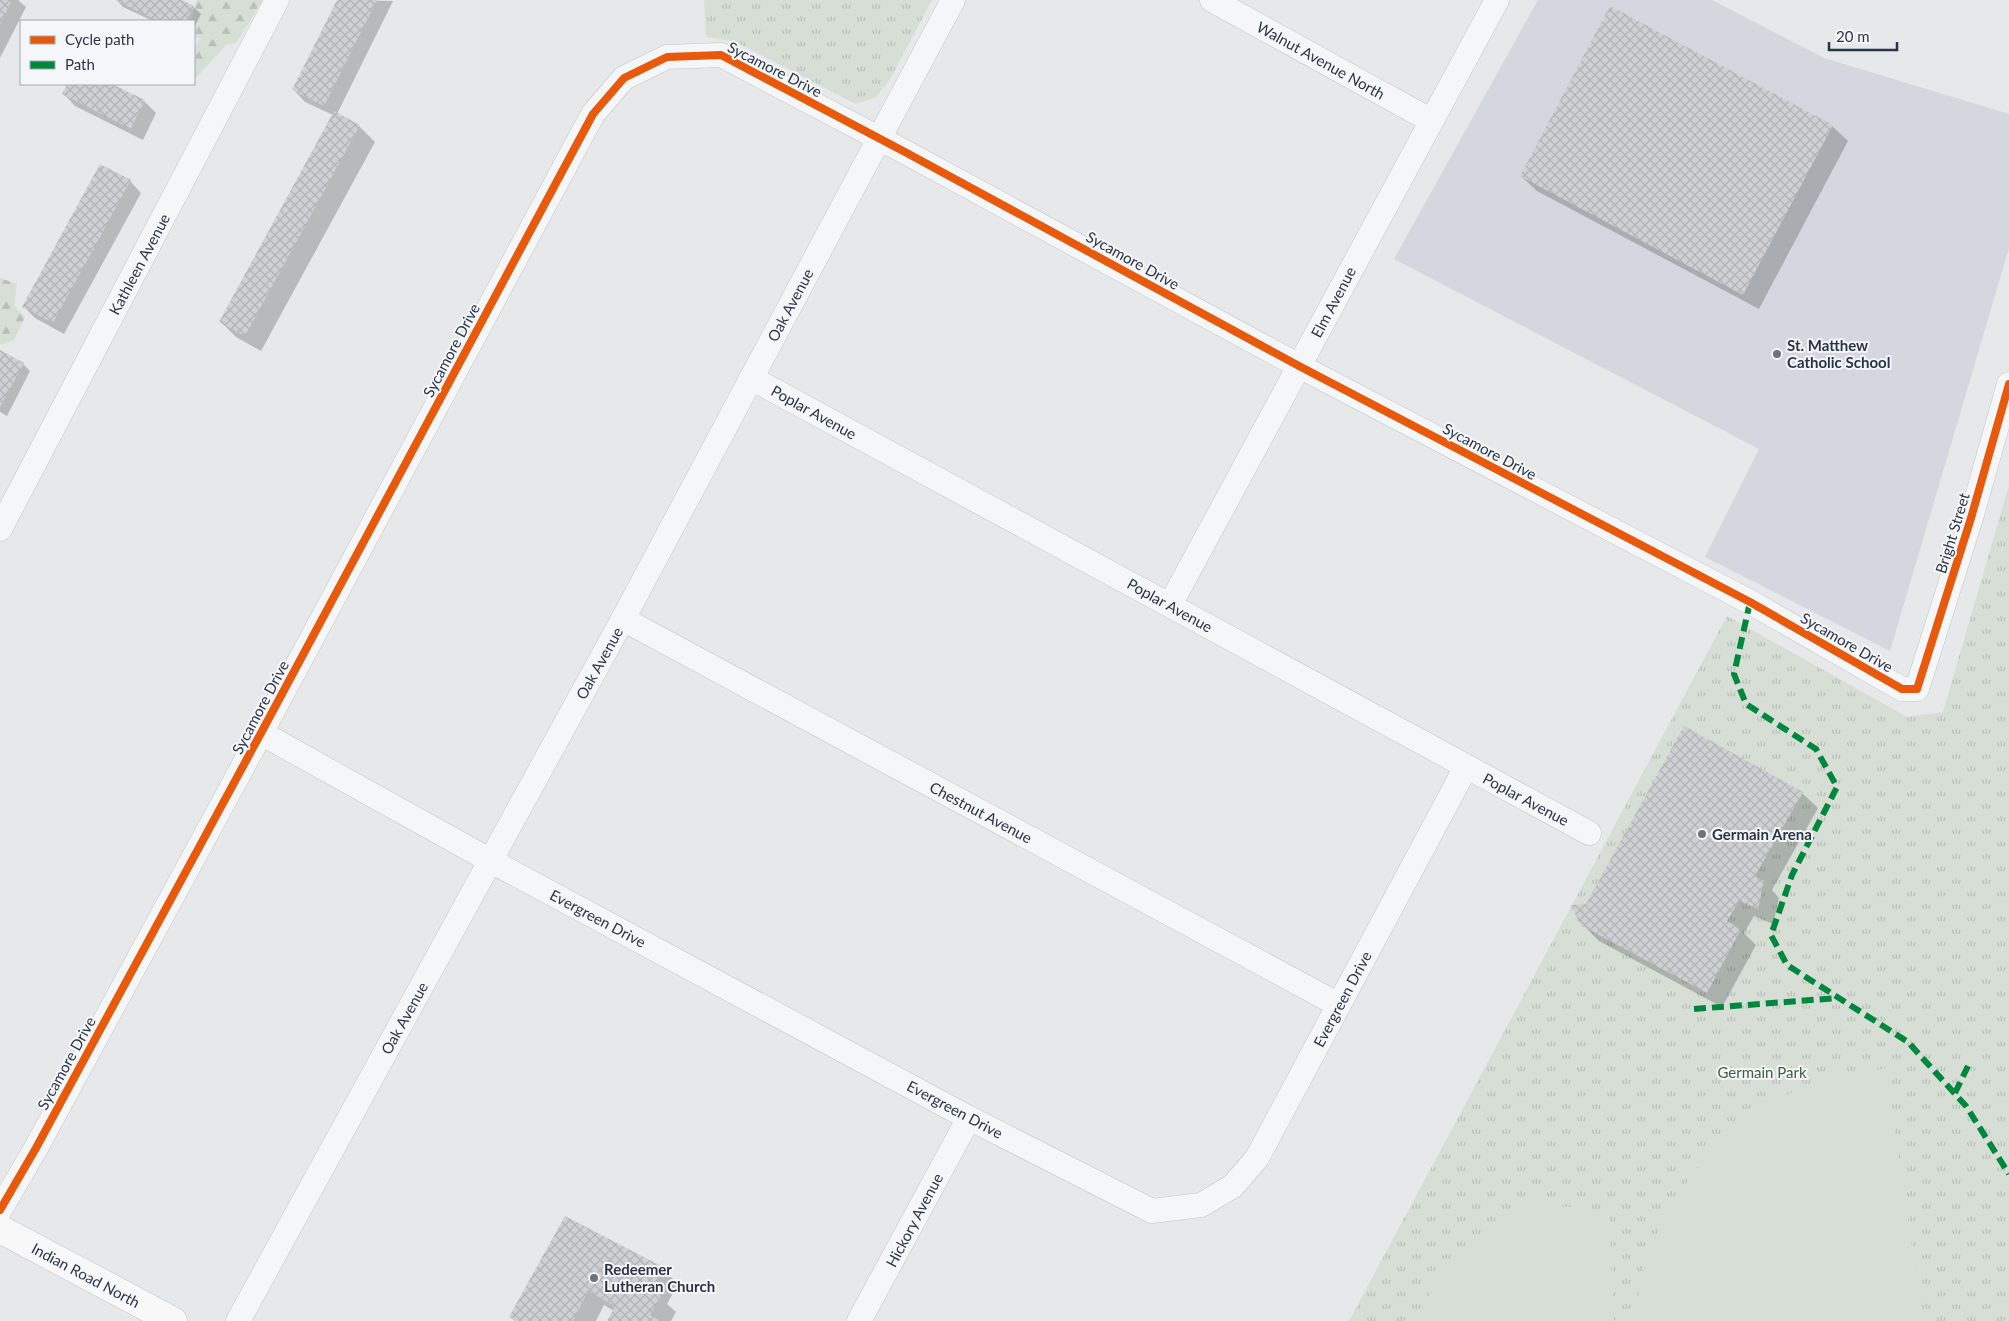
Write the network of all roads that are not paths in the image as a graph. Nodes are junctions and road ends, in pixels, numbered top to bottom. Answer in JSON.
{"nodes":[{"id":1,"x":277,"y":0,"type":"edge"},
{"id":2,"x":953,"y":0,"type":"edge"},
{"id":3,"x":1212,"y":0,"type":"edge"},
{"id":4,"x":1497,"y":0,"type":"edge"},
{"id":5,"x":1430,"y":120,"type":"junction"},
{"id":6,"x":880,"y":138,"type":"junction"},
{"id":7,"x":1299,"y":366,"type":"junction"},
{"id":8,"x":751,"y":378,"type":"junction"},
{"id":9,"x":2009,"y":384,"type":"edge"},
{"id":10,"x":0,"y":529,"type":"edge"},
{"id":11,"x":1170,"y":605,"type":"junction"},
{"id":12,"x":624,"y":619,"type":"junction"},
{"id":13,"x":1917,"y":689,"type":"joint"},
{"id":14,"x":262,"y":733,"type":"junction"},
{"id":15,"x":1466,"y":767,"type":"junction"},
{"id":16,"x":1589,"y":834,"type":"dead end"},
{"id":17,"x":491,"y":861,"type":"junction"},
{"id":18,"x":1339,"y":1005,"type":"junction"},
{"id":19,"x":969,"y":1118,"type":"junction"},
{"id":20,"x":0,"y":1210,"type":"edge"},
{"id":21,"x":0,"y":1229,"type":"edge"},
{"id":22,"x":173,"y":1321,"type":"edge"},
{"id":23,"x":238,"y":1321,"type":"edge"},
{"id":24,"x":859,"y":1321,"type":"edge"}],
"edges":[{"from":1,"to":10,"type":"street","name":"Kathleen Avenue"},
{"from":2,"to":6,"type":"street","name":"Oak Avenue"},
{"from":3,"to":5,"type":"street","name":"Walnut Avenue North"},
{"from":4,"to":5,"type":"street","name":"Elm Avenue"},
{"from":5,"to":7,"type":"street","name":"Elm Avenue"},
{"from":6,"to":7,"type":"street","name":"Sycamore Drive"},
{"from":6,"to":8,"type":"street","name":"Oak Avenue"},
{"from":6,"to":14,"type":"street","name":"Sycamore Drive"},
{"from":7,"to":11,"type":"street","name":"Elm Avenue"},
{"from":7,"to":13,"type":"street","name":"Sycamore Drive"},
{"from":8,"to":11,"type":"street","name":"Poplar Avenue"},
{"from":8,"to":12,"type":"street","name":"Oak Avenue"},
{"from":9,"to":13,"type":"street","name":"Bright Street"},
{"from":11,"to":15,"type":"street","name":"Poplar Avenue"},
{"from":12,"to":17,"type":"street","name":"Oak Avenue"},
{"from":12,"to":18,"type":"street","name":"Chestnut Avenue"},
{"from":14,"to":17,"type":"street","name":"Evergreen Drive"},
{"from":14,"to":20,"type":"street","name":"Sycamore Drive"},
{"from":15,"to":16,"type":"street","name":"Poplar Avenue"},
{"from":15,"to":18,"type":"street","name":"Evergreen Drive"},
{"from":17,"to":19,"type":"street","name":"Evergreen Drive"},
{"from":17,"to":23,"type":"street","name":"Oak Avenue"},
{"from":18,"to":19,"type":"street","name":"Evergreen Drive"},
{"from":19,"to":24,"type":"street","name":"Hickory Avenue"},
{"from":21,"to":22,"type":"main road","name":"Indian Road North"}]}
